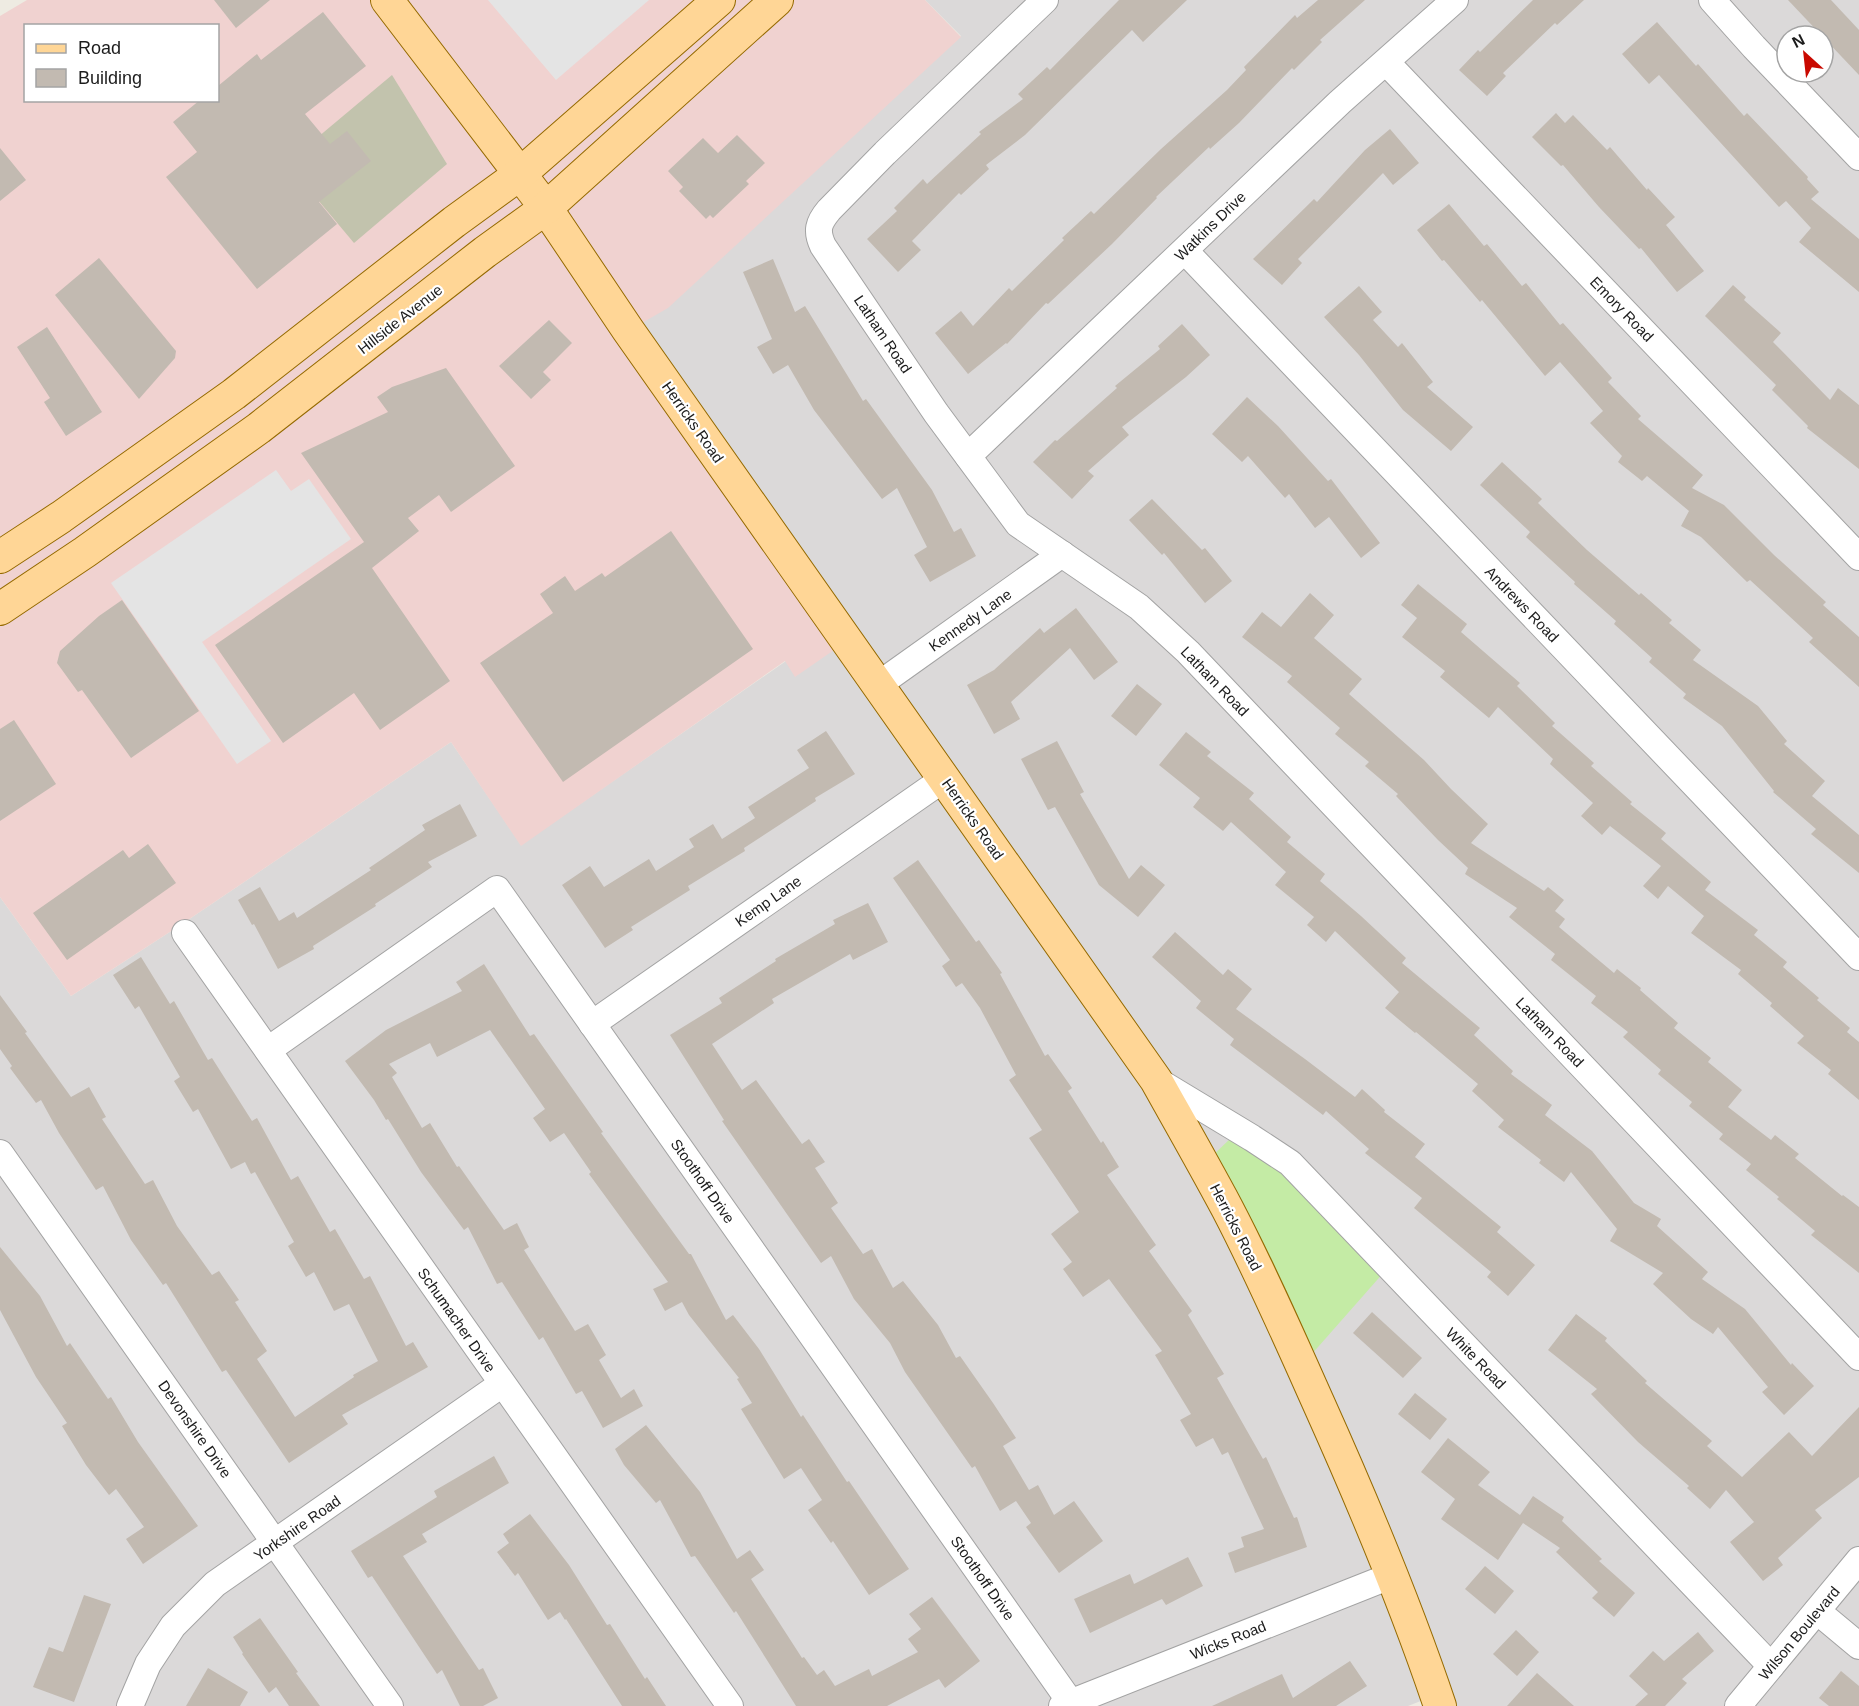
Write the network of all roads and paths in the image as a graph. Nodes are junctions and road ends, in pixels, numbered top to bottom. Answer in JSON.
{"nodes":[{"id":1,"x":387,"y":0,"type":"edge"},
{"id":2,"x":719,"y":0,"type":"edge"},
{"id":3,"x":777,"y":0,"type":"edge"},
{"id":4,"x":1045,"y":0,"type":"edge"},
{"id":5,"x":1455,"y":0,"type":"edge"},
{"id":6,"x":1712,"y":0,"type":"edge"},
{"id":7,"x":1386,"y":62,"type":"junction"},
{"id":8,"x":1859,"y":157,"type":"edge"},
{"id":9,"x":520,"y":174,"type":"junction"},
{"id":10,"x":546,"y":208,"type":"junction"},
{"id":11,"x":1185,"y":250,"type":"junction"},
{"id":12,"x":968,"y":456,"type":"junction"},
{"id":13,"x":1062,"y":554,"type":"junction"},
{"id":14,"x":1859,"y":557,"type":"edge"},
{"id":15,"x":0,"y":558,"type":"edge"},
{"id":16,"x":0,"y":609,"type":"edge"},
{"id":17,"x":878,"y":685,"type":"junction"},
{"id":18,"x":945,"y":778,"type":"junction"},
{"id":19,"x":185,"y":933,"type":"dead end"},
{"id":20,"x":1859,"y":957,"type":"edge"},
{"id":21,"x":592,"y":1024,"type":"junction"},
{"id":22,"x":268,"y":1050,"type":"junction"},
{"id":23,"x":1156,"y":1080,"type":"junction"},
{"id":24,"x":0,"y":1153,"type":"edge"},
{"id":25,"x":1859,"y":1357,"type":"edge"},
{"id":26,"x":502,"y":1384,"type":"junction"},
{"id":27,"x":275,"y":1543,"type":"junction"},
{"id":28,"x":1859,"y":1560,"type":"edge"},
{"id":29,"x":1393,"y":1575,"type":"junction"},
{"id":30,"x":1817,"y":1611,"type":"junction"},
{"id":31,"x":1859,"y":1646,"type":"edge"},
{"id":32,"x":1771,"y":1666,"type":"junction"},
{"id":33,"x":1067,"y":1704,"type":"edge"},
{"id":34,"x":130,"y":1706,"type":"edge"},
{"id":35,"x":390,"y":1706,"type":"edge"},
{"id":36,"x":730,"y":1706,"type":"edge"},
{"id":37,"x":1440,"y":1706,"type":"edge"},
{"id":38,"x":1738,"y":1706,"type":"edge"}],
"edges":[{"from":1,"to":9,"type":"main road","name":"Herricks Road"},
{"from":2,"to":9,"type":"main road"},
{"from":3,"to":10,"type":"main road","name":"Hillside Avenue"},
{"from":4,"to":12,"type":"street","name":"Latham Road"},
{"from":5,"to":7,"type":"street","name":"Watkins Drive"},
{"from":6,"to":8,"type":"street"},
{"from":7,"to":11,"type":"street","name":"Watkins Drive"},
{"from":7,"to":14,"type":"street","name":"Emory Road"},
{"from":9,"to":10,"type":"main road","name":"Herricks Road"},
{"from":9,"to":15,"type":"main road"},
{"from":10,"to":16,"type":"main road","name":"Hillside Avenue"},
{"from":10,"to":17,"type":"main road","name":"Herricks Road"},
{"from":11,"to":12,"type":"street","name":"Watkins Drive"},
{"from":11,"to":20,"type":"street","name":"Andrews Road"},
{"from":12,"to":13,"type":"street","name":"Latham Road"},
{"from":13,"to":17,"type":"street","name":"Kennedy Lane"},
{"from":13,"to":25,"type":"street","name":"Latham Road"},
{"from":17,"to":18,"type":"main road","name":"Herricks Road"},
{"from":18,"to":21,"type":"street","name":"Kemp Lane"},
{"from":18,"to":23,"type":"main road","name":"Herricks Road"},
{"from":19,"to":22,"type":"street","name":"Schumacher Drive"},
{"from":21,"to":22,"type":"street","name":"Stoothoff Drive"},
{"from":21,"to":33,"type":"street","name":"Stoothoff Drive"},
{"from":22,"to":26,"type":"street","name":"Schumacher Drive"},
{"from":23,"to":29,"type":"main road","name":"Herricks Road"},
{"from":23,"to":32,"type":"street","name":"White Road"},
{"from":24,"to":27,"type":"street","name":"Devonshire Drive"},
{"from":26,"to":27,"type":"street","name":"Yorkshire Road"},
{"from":26,"to":36,"type":"street","name":"Schumacher Drive"},
{"from":27,"to":34,"type":"street","name":"Yorkshire Road"},
{"from":27,"to":35,"type":"street","name":"Devonshire Drive"},
{"from":28,"to":30,"type":"street","name":"Wilson Boulevard"},
{"from":29,"to":33,"type":"street","name":"Wicks Road"},
{"from":29,"to":37,"type":"main road","name":"Herricks Road"},
{"from":30,"to":31,"type":"street"},
{"from":30,"to":32,"type":"street","name":"Wilson Boulevard"},
{"from":32,"to":38,"type":"street","name":"Wilson Boulevard"}]}
